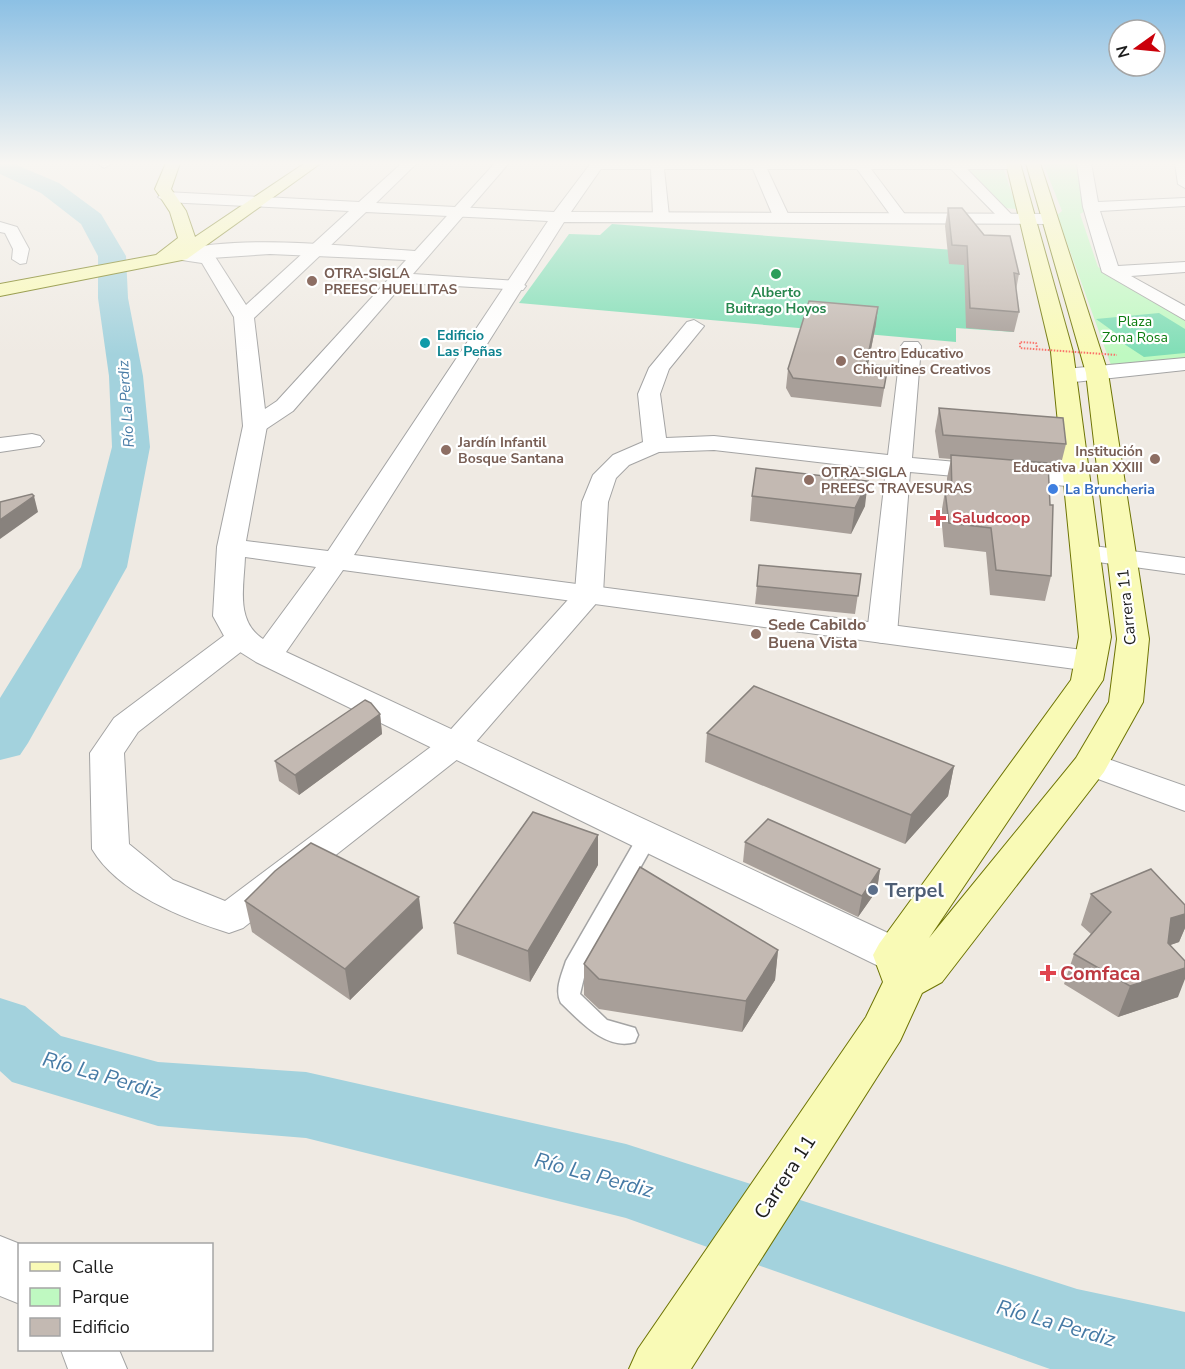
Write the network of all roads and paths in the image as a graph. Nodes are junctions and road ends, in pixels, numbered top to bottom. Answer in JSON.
{"nodes":[{"id":1,"x":0,"y":227,"type":"edge"},
{"id":2,"x":183,"y":227,"type":"edge"},
{"id":3,"x":223,"y":227,"type":"edge"},
{"id":4,"x":339,"y":227,"type":"edge"},
{"id":5,"x":445,"y":227,"type":"edge"},
{"id":6,"x":553,"y":227,"type":"edge"},
{"id":7,"x":1029,"y":227,"type":"edge"},
{"id":8,"x":1032,"y":227,"type":"edge"},
{"id":9,"x":1097,"y":227,"type":"edge"},
{"id":10,"x":314,"y":250,"type":"junction"},
{"id":11,"x":181,"y":255,"type":"junction"},
{"id":12,"x":419,"y":256,"type":"junction"},
{"id":13,"x":20,"y":259,"type":"dead end"},
{"id":14,"x":159,"y":259,"type":"junction"},
{"id":15,"x":1185,"y":267,"type":"edge"},
{"id":16,"x":1111,"y":272,"type":"junction"},
{"id":17,"x":401,"y":278,"type":"junction"},
{"id":18,"x":517,"y":285,"type":"junction"},
{"id":19,"x":0,"y":290,"type":"edge"},
{"id":20,"x":1185,"y":314,"type":"edge"},
{"id":21,"x":244,"y":317,"type":"junction"},
{"id":22,"x":694,"y":326,"type":"dead end"},
{"id":23,"x":911,"y":346,"type":"dead end"},
{"id":24,"x":1037,"y":347,"type":"dead end"},
{"id":25,"x":1107,"y":364,"type":"junction"},
{"id":26,"x":1185,"y":364,"type":"edge"},
{"id":27,"x":1065,"y":376,"type":"junction"},
{"id":28,"x":255,"y":426,"type":"junction"},
{"id":29,"x":32,"y":441,"type":"dead end"},
{"id":30,"x":0,"y":445,"type":"edge"},
{"id":31,"x":655,"y":445,"type":"junction"},
{"id":32,"x":899,"y":464,"type":"junction"},
{"id":33,"x":1078,"y":480,"type":"junction"},
{"id":34,"x":231,"y":547,"type":"junction"},
{"id":35,"x":1086,"y":553,"type":"junction"},
{"id":36,"x":1121,"y":557,"type":"junction"},
{"id":37,"x":336,"y":560,"type":"junction"},
{"id":38,"x":1185,"y":566,"type":"edge"},
{"id":39,"x":589,"y":594,"type":"junction"},
{"id":40,"x":882,"y":634,"type":"junction"},
{"id":41,"x":253,"y":647,"type":"junction"},
{"id":42,"x":1090,"y":661,"type":"junction"},
{"id":43,"x":456,"y":744,"type":"junction"},
{"id":44,"x":1091,"y":764,"type":"junction"},
{"id":45,"x":1185,"y":799,"type":"edge"},
{"id":46,"x":648,"y":836,"type":"junction"},
{"id":47,"x":908,"y":969,"type":"junction"},
{"id":48,"x":627,"y":1035,"type":"dead end"},
{"id":49,"x":0,"y":1262,"type":"edge"},
{"id":50,"x":18,"y":1276,"type":"edge"},
{"id":51,"x":89,"y":1351,"type":"edge"},
{"id":52,"x":98,"y":1369,"type":"edge"},
{"id":53,"x":658,"y":1369,"type":"edge"}],
"edges":[{"from":1,"to":13,"type":"street"},
{"from":2,"to":14,"type":"main road"},
{"from":3,"to":11,"type":"main road"},
{"from":4,"to":10,"type":"street"},
{"from":5,"to":12,"type":"street"},
{"from":6,"to":18,"type":"street"},
{"from":7,"to":27,"type":"main road","name":"Carrera 11"},
{"from":8,"to":25,"type":"main road","name":"Carrera 11"},
{"from":9,"to":16,"type":"street"},
{"from":10,"to":11,"type":"street"},
{"from":10,"to":12,"type":"street"},
{"from":10,"to":21,"type":"street"},
{"from":11,"to":14,"type":"main road"},
{"from":11,"to":21,"type":"street"},
{"from":12,"to":17,"type":"street"},
{"from":14,"to":19,"type":"main road"},
{"from":15,"to":16,"type":"street"},
{"from":16,"to":20,"type":"street"},
{"from":17,"to":18,"type":"street"},
{"from":17,"to":28,"type":"street"},
{"from":18,"to":37,"type":"street"},
{"from":21,"to":28,"type":"street"},
{"from":22,"to":31,"type":"street"},
{"from":23,"to":32,"type":"street"},
{"from":24,"to":25,"type":"path","bridge":true},
{"from":25,"to":26,"type":"street"},
{"from":25,"to":27,"type":"street"},
{"from":25,"to":36,"type":"main road","name":"Carrera 11"},
{"from":27,"to":33,"type":"main road","name":"Carrera 11"},
{"from":28,"to":34,"type":"street"},
{"from":29,"to":30,"type":"street"},
{"from":31,"to":32,"type":"street"},
{"from":31,"to":39,"type":"street"},
{"from":32,"to":33,"type":"street"},
{"from":32,"to":40,"type":"street"},
{"from":33,"to":35,"type":"main road","name":"Carrera 11"},
{"from":34,"to":37,"type":"street"},
{"from":34,"to":41,"type":"street"},
{"from":35,"to":36,"type":"street"},
{"from":35,"to":42,"type":"main road","name":"Carrera 11"},
{"from":36,"to":38,"type":"street"},
{"from":36,"to":44,"type":"main road","name":"Carrera 11"},
{"from":37,"to":39,"type":"street"},
{"from":37,"to":41,"type":"street"},
{"from":39,"to":40,"type":"street"},
{"from":39,"to":43,"type":"street"},
{"from":40,"to":42,"type":"street"},
{"from":41,"to":43,"type":"street"},
{"from":41,"to":43,"type":"street"},
{"from":42,"to":47,"type":"main road","name":"Carrera 11"},
{"from":43,"to":46,"type":"street"},
{"from":44,"to":45,"type":"street"},
{"from":44,"to":47,"type":"main road","name":"Carrera 11"},
{"from":46,"to":47,"type":"street"},
{"from":46,"to":48,"type":"lane"},
{"from":47,"to":53,"type":"main road","name":"Carrera 11"},
{"from":49,"to":50,"type":"street"},
{"from":51,"to":52,"type":"street"}]}
